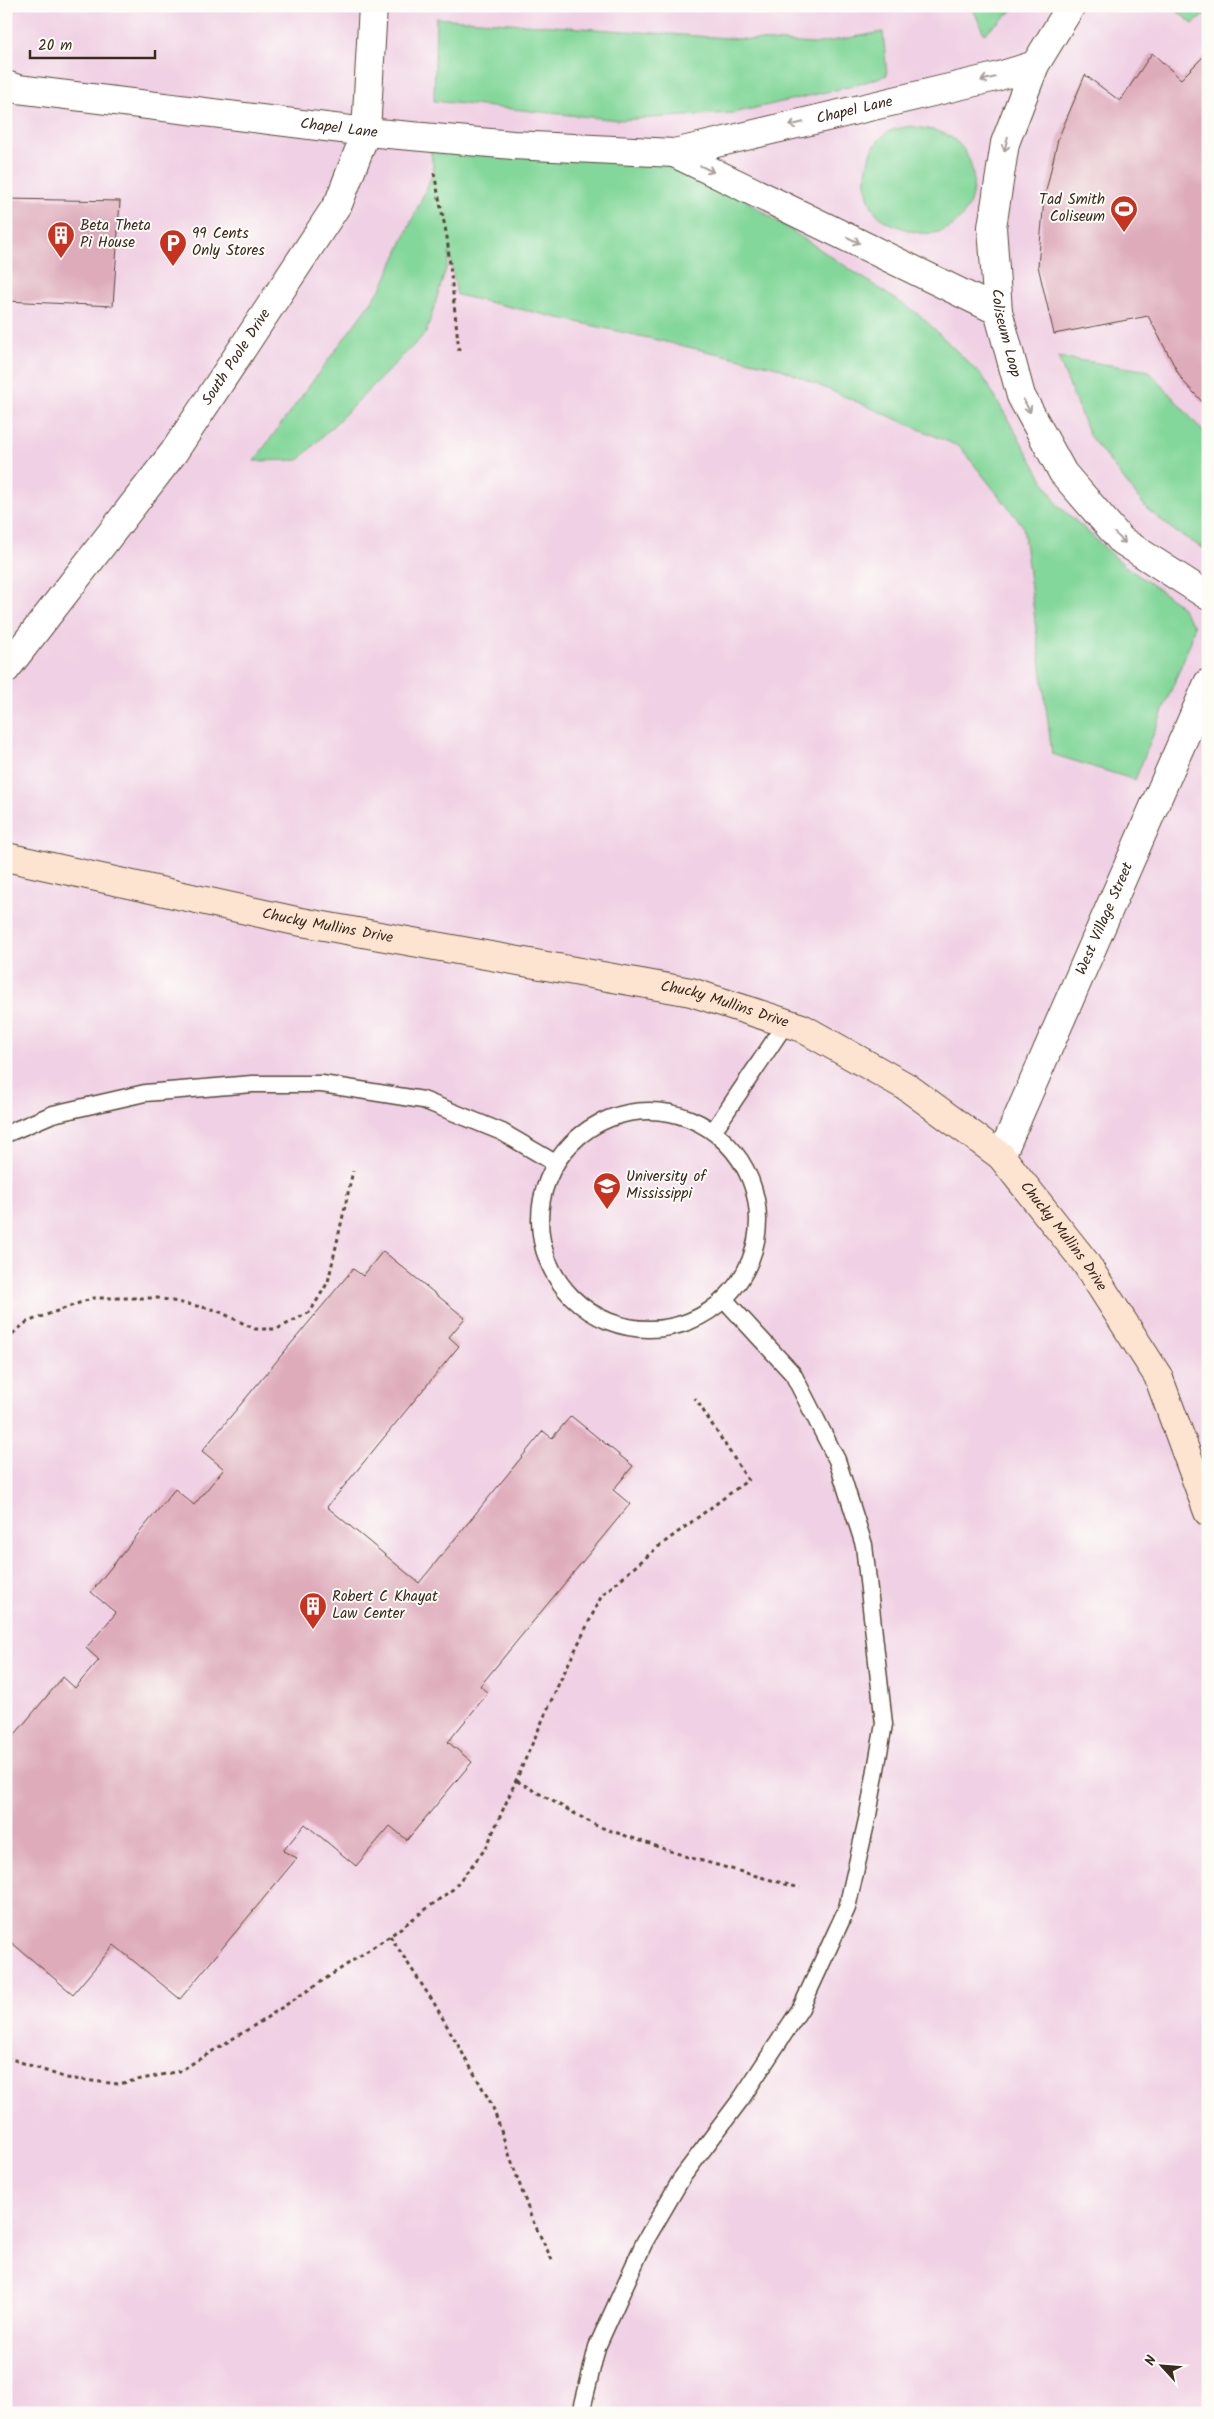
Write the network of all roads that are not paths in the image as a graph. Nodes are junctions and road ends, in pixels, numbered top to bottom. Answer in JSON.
{"nodes":[{"id":1,"x":373,"y":6,"type":"edge"},
{"id":2,"x":1071,"y":6,"type":"edge"},
{"id":3,"x":1035,"y":64,"type":"junction"},
{"id":4,"x":6,"y":85,"type":"edge"},
{"id":5,"x":366,"y":132,"type":"junction"},
{"id":6,"x":674,"y":153,"type":"junction"},
{"id":7,"x":998,"y":311,"type":"junction"},
{"id":8,"x":1208,"y":596,"type":"edge"},
{"id":9,"x":6,"y":668,"type":"edge"},
{"id":10,"x":1208,"y":683,"type":"edge"},
{"id":11,"x":6,"y":856,"type":"edge"},
{"id":12,"x":786,"y":1023,"type":"junction"},
{"id":13,"x":714,"y":1130,"type":"junction"},
{"id":14,"x":6,"y":1134,"type":"edge"},
{"id":15,"x":1001,"y":1156,"type":"junction"},
{"id":16,"x":555,"y":1163,"type":"junction"},
{"id":17,"x":725,"y":1300,"type":"junction"},
{"id":18,"x":1208,"y":1512,"type":"edge"},
{"id":19,"x":581,"y":2413,"type":"edge"}],
"edges":[{"from":1,"to":5,"type":"street","name":"South Poole Drive"},
{"from":2,"to":3,"type":"street","name":"Coliseum Loop"},
{"from":3,"to":6,"type":"street","name":"Chapel Lane","one_way":true},
{"from":3,"to":7,"type":"street","name":"Coliseum Loop","one_way":true},
{"from":4,"to":5,"type":"street","name":"Chapel Lane"},
{"from":5,"to":6,"type":"street","name":"Chapel Lane"},
{"from":5,"to":9,"type":"street","name":"South Poole Drive"},
{"from":6,"to":7,"type":"street","name":"Chapel Lane","one_way":true},
{"from":7,"to":8,"type":"street","name":"Coliseum Loop","one_way":true},
{"from":10,"to":15,"type":"street","name":"West Village Street"},
{"from":11,"to":12,"type":"street","name":"Chucky Mullins Drive"},
{"from":12,"to":13,"type":"lane"},
{"from":12,"to":15,"type":"street","name":"Chucky Mullins Drive"},
{"from":13,"to":16,"type":"lane"},
{"from":13,"to":17,"type":"lane"},
{"from":14,"to":16,"type":"lane"},
{"from":15,"to":18,"type":"street","name":"Chucky Mullins Drive"},
{"from":16,"to":17,"type":"lane"},
{"from":17,"to":19,"type":"lane"}]}
